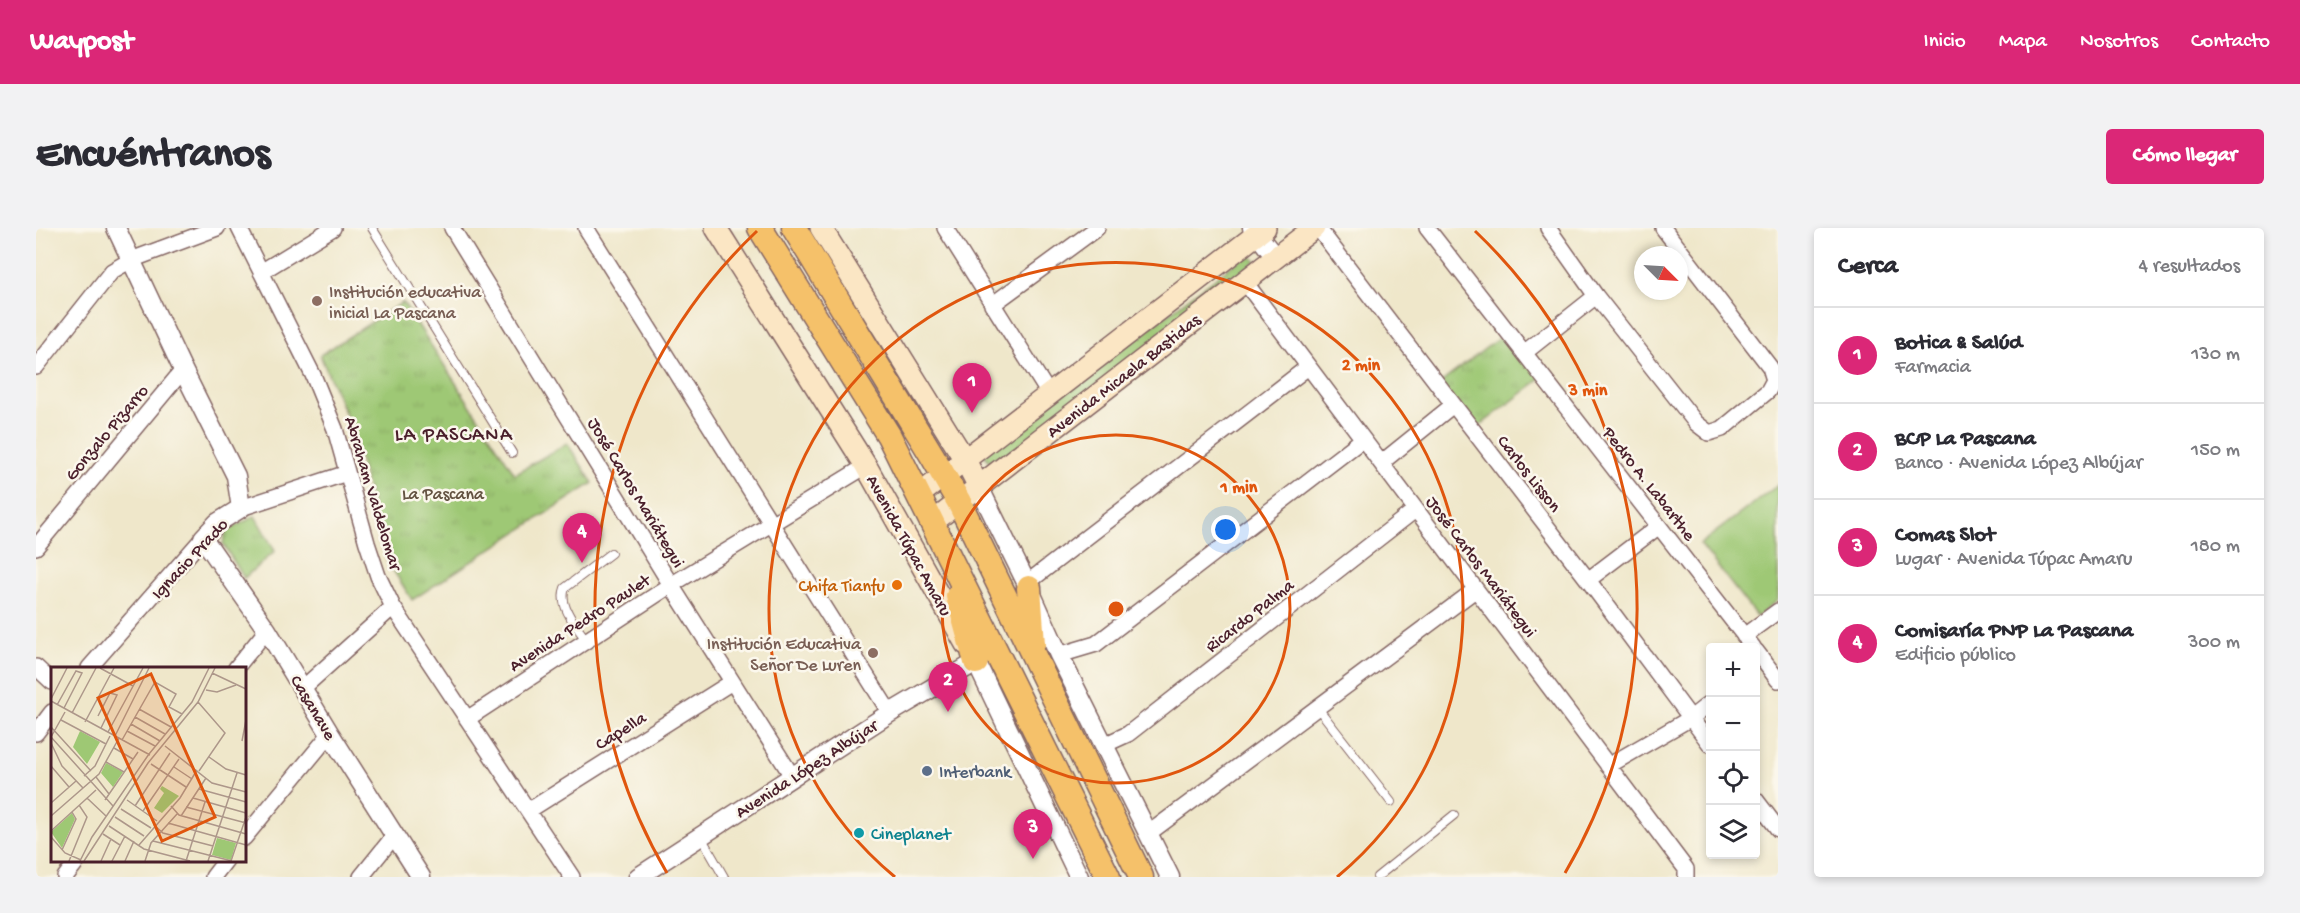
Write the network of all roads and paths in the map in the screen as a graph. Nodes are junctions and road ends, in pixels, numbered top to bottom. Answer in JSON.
{"nodes":[{"id":1,"x":116,"y":228,"type":"edge"},
{"id":2,"x":217,"y":228,"type":"edge"},
{"id":3,"x":239,"y":228,"type":"edge"},
{"id":4,"x":333,"y":228,"type":"edge"},
{"id":5,"x":372,"y":228,"type":"edge"},
{"id":6,"x":452,"y":228,"type":"edge"},
{"id":7,"x":586,"y":228,"type":"edge"},
{"id":8,"x":716,"y":228,"type":"edge"},
{"id":9,"x":760,"y":228,"type":"edge"},
{"id":10,"x":794,"y":228,"type":"edge"},
{"id":11,"x":821,"y":228,"type":"edge"},
{"id":12,"x":945,"y":228,"type":"edge"},
{"id":13,"x":1097,"y":228,"type":"edge"},
{"id":14,"x":1316,"y":228,"type":"edge"},
{"id":15,"x":1427,"y":228,"type":"edge"},
{"id":16,"x":1548,"y":228,"type":"edge"},
{"id":17,"x":1663,"y":228,"type":"edge"},
{"id":18,"x":1258,"y":230,"type":"edge"},
{"id":19,"x":1276,"y":258,"type":"junction"},
{"id":20,"x":131,"y":260,"type":"junction"},
{"id":21,"x":261,"y":272,"type":"junction"},
{"id":22,"x":1245,"y":282,"type":"junction"},
{"id":23,"x":1596,"y":296,"type":"junction"},
{"id":24,"x":992,"y":305,"type":"junction"},
{"id":25,"x":1524,"y":353,"type":"junction"},
{"id":26,"x":36,"y":367,"type":"edge"},
{"id":27,"x":1308,"y":367,"type":"junction"},
{"id":28,"x":183,"y":370,"type":"junction"},
{"id":29,"x":1049,"y":394,"type":"junction"},
{"id":30,"x":1453,"y":405,"type":"junction"},
{"id":31,"x":1363,"y":440,"type":"junction"},
{"id":32,"x":512,"y":453,"type":"dead end"},
{"id":33,"x":965,"y":459,"type":"junction"},
{"id":34,"x":1380,"y":463,"type":"junction"},
{"id":35,"x":866,"y":466,"type":"junction"},
{"id":36,"x":347,"y":473,"type":"junction"},
{"id":37,"x":944,"y":476,"type":"junction"},
{"id":38,"x":979,"y":487,"type":"junction"},
{"id":39,"x":919,"y":495,"type":"junction"},
{"id":40,"x":958,"y":502,"type":"junction"},
{"id":41,"x":241,"y":508,"type":"junction"},
{"id":42,"x":1415,"y":510,"type":"junction"},
{"id":43,"x":933,"y":522,"type":"junction"},
{"id":44,"x":771,"y":524,"type":"junction"},
{"id":45,"x":1659,"y":526,"type":"junction"},
{"id":46,"x":203,"y":538,"type":"junction"},
{"id":47,"x":945,"y":544,"type":"junction"},
{"id":48,"x":36,"y":547,"type":"edge"},
{"id":49,"x":611,"y":553,"type":"dead end"},
{"id":50,"x":1588,"y":580,"type":"junction"},
{"id":51,"x":671,"y":585,"type":"junction"},
{"id":52,"x":1028,"y":585,"type":"junction"},
{"id":53,"x":1475,"y":590,"type":"junction"},
{"id":54,"x":393,"y":608,"type":"junction"},
{"id":55,"x":1778,"y":611,"type":"edge"},
{"id":56,"x":267,"y":630,"type":"junction"},
{"id":57,"x":587,"y":640,"type":"junction"},
{"id":58,"x":1747,"y":643,"type":"edge"},
{"id":59,"x":1760,"y":643,"type":"edge"},
{"id":60,"x":1059,"y":655,"type":"junction"},
{"id":61,"x":1035,"y":658,"type":"junction"},
{"id":62,"x":1760,"y":660,"type":"edge"},
{"id":63,"x":976,"y":662,"type":"junction"},
{"id":64,"x":36,"y":667,"type":"edge"},
{"id":65,"x":91,"y":667,"type":"edge"},
{"id":66,"x":238,"y":667,"type":"edge"},
{"id":67,"x":1778,"y":680,"type":"edge"},
{"id":68,"x":51,"y":681,"type":"edge"},
{"id":69,"x":732,"y":682,"type":"junction"},
{"id":70,"x":303,"y":688,"type":"junction"},
{"id":71,"x":1706,"y":706,"type":"edge"},
{"id":72,"x":1317,"y":707,"type":"junction"},
{"id":73,"x":51,"y":713,"type":"edge"},
{"id":74,"x":890,"y":713,"type":"junction"},
{"id":75,"x":467,"y":718,"type":"junction"},
{"id":76,"x":1691,"y":718,"type":"junction"},
{"id":77,"x":36,"y":733,"type":"edge"},
{"id":78,"x":330,"y":734,"type":"junction"},
{"id":79,"x":1706,"y":739,"type":"edge"},
{"id":80,"x":1104,"y":745,"type":"junction"},
{"id":81,"x":1608,"y":766,"type":"junction"},
{"id":82,"x":792,"y":776,"type":"junction"},
{"id":83,"x":1391,"y":802,"type":"dead end"},
{"id":84,"x":1759,"y":805,"type":"edge"},
{"id":85,"x":528,"y":811,"type":"junction"},
{"id":86,"x":1454,"y":815,"type":"dead end"},
{"id":87,"x":1778,"y":829,"type":"edge"},
{"id":88,"x":1149,"y":832,"type":"junction"},
{"id":89,"x":246,"y":836,"type":"edge"},
{"id":90,"x":394,"y":836,"type":"junction"},
{"id":91,"x":701,"y":837,"type":"junction"},
{"id":92,"x":77,"y":862,"type":"edge"},
{"id":93,"x":225,"y":862,"type":"edge"},
{"id":94,"x":1686,"y":875,"type":"edge"},
{"id":95,"x":64,"y":877,"type":"edge"},
{"id":96,"x":213,"y":877,"type":"edge"},
{"id":97,"x":361,"y":877,"type":"edge"},
{"id":98,"x":421,"y":877,"type":"edge"},
{"id":99,"x":572,"y":877,"type":"edge"},
{"id":100,"x":638,"y":877,"type":"edge"},
{"id":101,"x":724,"y":877,"type":"edge"},
{"id":102,"x":1079,"y":877,"type":"edge"},
{"id":103,"x":1108,"y":877,"type":"edge"},
{"id":104,"x":1141,"y":877,"type":"edge"},
{"id":105,"x":1170,"y":877,"type":"edge"},
{"id":106,"x":1377,"y":877,"type":"edge"}],
"edges":[{"from":1,"to":20,"type":"street"},
{"from":2,"to":20,"type":"street"},
{"from":3,"to":21,"type":"street","name":"Abraham Valdelomar"},
{"from":4,"to":21,"type":"street"},
{"from":5,"to":32,"type":"lane"},
{"from":6,"to":51,"type":"street","name":"José Carlos Mariátegui"},
{"from":7,"to":44,"type":"street"},
{"from":8,"to":35,"type":"main road","name":"Avenida Túpac Amaru"},
{"from":9,"to":39,"type":"highway","name":"Avenida Túpac Amaru"},
{"from":10,"to":37,"type":"highway"},
{"from":11,"to":33,"type":"main road"},
{"from":12,"to":24,"type":"street"},
{"from":13,"to":24,"type":"street"},
{"from":14,"to":19,"type":"main road","name":"Avenida Micaela Bastidas"},
{"from":14,"to":30,"type":"street","name":"Carlos Lisson"},
{"from":15,"to":25,"type":"street","name":"Pedro A. Labarthe"},
{"from":16,"to":23,"type":"street"},
{"from":17,"to":23,"type":"street"},
{"from":18,"to":19,"type":"street"},
{"from":18,"to":29,"type":"main road","name":"Avenida Micaela Bastidas"},
{"from":19,"to":22,"type":"main road","name":"Avenida Micaela Bastidas"},
{"from":20,"to":26,"type":"street"},
{"from":20,"to":28,"type":"street"},
{"from":21,"to":36,"type":"street","name":"Abraham Valdelomar"},
{"from":22,"to":27,"type":"street","name":"José Carlos Mariátegui"},
{"from":22,"to":38,"type":"main road","name":"Avenida Micaela Bastidas"},
{"from":23,"to":25,"type":"street"},
{"from":24,"to":29,"type":"street"},
{"from":25,"to":45,"type":"street","name":"Pedro A. Labarthe"},
{"from":27,"to":31,"type":"street","name":"José Carlos Mariátegui"},
{"from":27,"to":52,"type":"street"},
{"from":28,"to":41,"type":"street"},
{"from":28,"to":48,"type":"street","name":"Gonzalo Pizarro"},
{"from":29,"to":33,"type":"main road","name":"Avenida Micaela Bastidas"},
{"from":30,"to":34,"type":"street"},
{"from":30,"to":50,"type":"street","name":"Carlos Lisson"},
{"from":31,"to":34,"type":"street","name":"José Carlos Mariátegui"},
{"from":31,"to":60,"type":"street"},
{"from":33,"to":37,"type":"main road","name":"Avenida Micaela Bastidas"},
{"from":33,"to":38,"type":"main road"},
{"from":34,"to":42,"type":"street","name":"José Carlos Mariátegui"},
{"from":35,"to":44,"type":"street","name":"Avenida Pedro Paulet"},
{"from":35,"to":63,"type":"main road","name":"Avenida Túpac Amaru"},
{"from":36,"to":41,"type":"street","name":"Ignacio Prado"},
{"from":36,"to":54,"type":"street","name":"Abraham Valdelomar"},
{"from":37,"to":39,"type":"main road","name":"Avenida Micaela Bastidas"},
{"from":37,"to":40,"type":"highway"},
{"from":38,"to":40,"type":"main road","name":"Avenida Micaela Bastidas"},
{"from":38,"to":52,"type":"street"},
{"from":39,"to":43,"type":"highway","name":"Avenida Túpac Amaru"},
{"from":40,"to":43,"type":"main road","name":"Avenida Micaela Bastidas"},
{"from":40,"to":61,"type":"highway"},
{"from":41,"to":46,"type":"street","name":"Ignacio Prado"},
{"from":42,"to":53,"type":"street","name":"José Carlos Mariátegui"},
{"from":42,"to":80,"type":"street","name":"Ricardo Palma"},
{"from":43,"to":47,"type":"highway","name":"Avenida Túpac Amaru"},
{"from":44,"to":51,"type":"street","name":"Avenida Pedro Paulet"},
{"from":44,"to":74,"type":"street"},
{"from":45,"to":50,"type":"street"},
{"from":45,"to":58,"type":"street","name":"Pedro A. Labarthe"},
{"from":46,"to":56,"type":"street","name":"Casanave"},
{"from":46,"to":65,"type":"street","name":"Ignacio Prado"},
{"from":47,"to":63,"type":"highway"},
{"from":47,"to":103,"type":"highway","name":"Avenida Túpac Amaru"},
{"from":49,"to":57,"type":"lane"},
{"from":50,"to":76,"type":"street","name":"Carlos Lisson"},
{"from":51,"to":57,"type":"street","name":"Avenida Pedro Paulet"},
{"from":51,"to":69,"type":"street","name":"José Carlos Mariátegui"},
{"from":52,"to":60,"type":"street"},
{"from":52,"to":61,"type":"highway"},
{"from":53,"to":72,"type":"street"},
{"from":53,"to":81,"type":"street","name":"José Carlos Mariátegui"},
{"from":54,"to":70,"type":"street"},
{"from":54,"to":75,"type":"street","name":"Abraham Valdelomar"},
{"from":55,"to":59,"type":"street"},
{"from":56,"to":66,"type":"street"},
{"from":56,"to":70,"type":"street","name":"Casanave"},
{"from":57,"to":75,"type":"street","name":"Avenida Pedro Paulet"},
{"from":60,"to":80,"type":"street"},
{"from":61,"to":104,"type":"highway"},
{"from":62,"to":67,"type":"street","name":"Pedro A. Labarthe"},
{"from":63,"to":74,"type":"street","name":"Avenida López Albújar"},
{"from":63,"to":102,"type":"street","name":"Avenida Túpac Amaru"},
{"from":64,"to":68,"type":"street"},
{"from":69,"to":82,"type":"street","name":"José Carlos Mariátegui"},
{"from":69,"to":85,"type":"street","name":"Capella"},
{"from":70,"to":78,"type":"street","name":"Casanave"},
{"from":71,"to":76,"type":"street"},
{"from":72,"to":83,"type":"lane"},
{"from":72,"to":88,"type":"street"},
{"from":73,"to":77,"type":"street"},
{"from":74,"to":82,"type":"street","name":"Avenida López Albújar"},
{"from":75,"to":85,"type":"street","name":"Abraham Valdelomar"},
{"from":76,"to":79,"type":"street","name":"Carlos Lisson"},
{"from":76,"to":81,"type":"street"},
{"from":78,"to":89,"type":"street"},
{"from":78,"to":90,"type":"street","name":"Casanave"},
{"from":80,"to":88,"type":"street"},
{"from":81,"to":94,"type":"street","name":"José Carlos Mariátegui"},
{"from":82,"to":91,"type":"street","name":"Avenida López Albújar"},
{"from":84,"to":87,"type":"street"},
{"from":85,"to":99,"type":"street","name":"Abraham Valdelomar"},
{"from":86,"to":106,"type":"lane"},
{"from":88,"to":105,"type":"street"},
{"from":90,"to":97,"type":"street"},
{"from":90,"to":98,"type":"street","name":"Casanave"},
{"from":91,"to":100,"type":"street","name":"Avenida López Albújar"},
{"from":91,"to":101,"type":"lane"},
{"from":92,"to":95,"type":"street"},
{"from":93,"to":96,"type":"street"}]}
